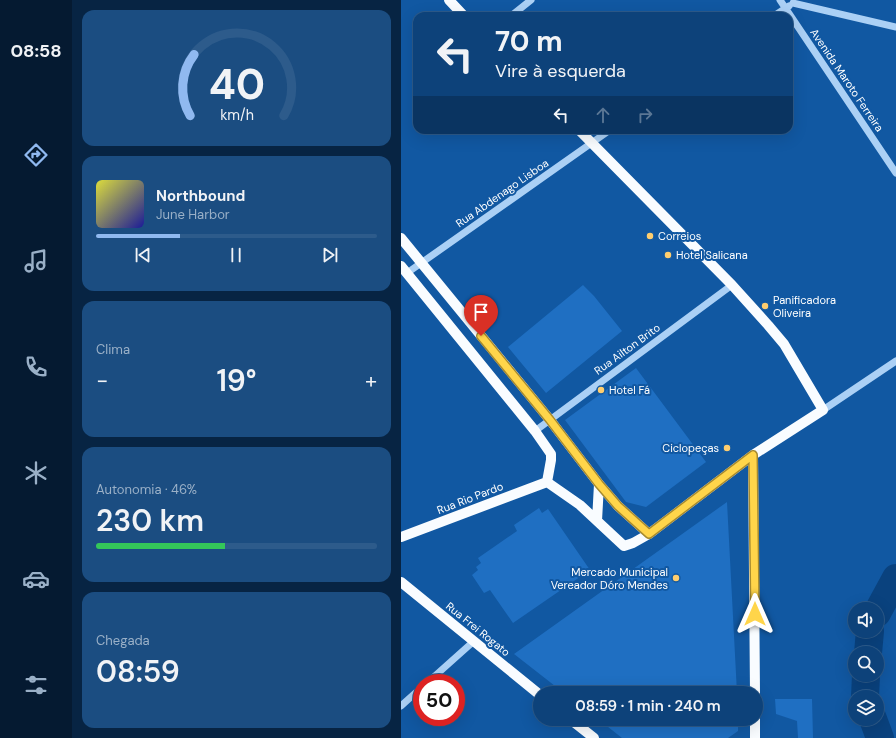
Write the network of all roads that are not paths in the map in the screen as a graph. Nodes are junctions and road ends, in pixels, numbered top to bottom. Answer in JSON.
{"nodes":[{"id":1,"x":449,"y":0,"type":"edge"},
{"id":2,"x":531,"y":0,"type":"edge"},
{"id":3,"x":780,"y":0,"type":"edge"},
{"id":4,"x":795,"y":2,"type":"edge"},
{"id":5,"x":785,"y":8,"type":"junction"},
{"id":6,"x":460,"y":12,"type":"edge"},
{"id":7,"x":516,"y":12,"type":"edge"},
{"id":8,"x":780,"y":12,"type":"edge"},
{"id":9,"x":788,"y":12,"type":"edge"},
{"id":10,"x":793,"y":20,"type":"edge"},
{"id":11,"x":896,"y":27,"type":"edge"},
{"id":12,"x":583,"y":134,"type":"edge"},
{"id":13,"x":604,"y":134,"type":"edge"},
{"id":14,"x":592,"y":143,"type":"junction"},
{"id":15,"x":896,"y":173,"type":"edge"},
{"id":16,"x":401,"y":238,"type":"edge"},
{"id":17,"x":422,"y":263,"type":"junction"},
{"id":18,"x":404,"y":270,"type":"edge"},
{"id":19,"x":732,"y":285,"type":"junction"},
{"id":20,"x":896,"y":361,"type":"edge"},
{"id":21,"x":823,"y":410,"type":"junction"},
{"id":22,"x":550,"y":420,"type":"junction"},
{"id":23,"x":535,"y":431,"type":"junction"},
{"id":24,"x":753,"y":455,"type":"junction"},
{"id":25,"x":547,"y":482,"type":"junction"},
{"id":26,"x":599,"y":484,"type":"junction"},
{"id":27,"x":597,"y":521,"type":"junction"},
{"id":28,"x":649,"y":534,"type":"junction"},
{"id":29,"x":401,"y":537,"type":"edge"},
{"id":30,"x":401,"y":582,"type":"edge"},
{"id":31,"x":474,"y":641,"type":"junction"},
{"id":32,"x":437,"y":674,"type":"edge"},
{"id":33,"x":755,"y":686,"type":"edge"},
{"id":34,"x":533,"y":689,"type":"edge"},
{"id":35,"x":413,"y":696,"type":"edge"},
{"id":36,"x":401,"y":706,"type":"edge"},
{"id":37,"x":579,"y":726,"type":"edge"},
{"id":38,"x":755,"y":726,"type":"edge"},
{"id":39,"x":594,"y":738,"type":"edge"},
{"id":40,"x":755,"y":738,"type":"edge"}],
"edges":[{"from":1,"to":6,"type":"main road"},
{"from":2,"to":7,"type":"street"},
{"from":3,"to":5,"type":"street","name":"Avenida Maroto Ferreira"},
{"from":4,"to":5,"type":"street"},
{"from":4,"to":11,"type":"street"},
{"from":5,"to":8,"type":"street"},
{"from":5,"to":9,"type":"street","name":"Avenida Maroto Ferreira"},
{"from":10,"to":15,"type":"street","name":"Avenida Maroto Ferreira"},
{"from":12,"to":14,"type":"main road"},
{"from":13,"to":14,"type":"street","name":"Rua Abdenago Lisboa"},
{"from":14,"to":17,"type":"street","name":"Rua Abdenago Lisboa"},
{"from":14,"to":19,"type":"main road"},
{"from":16,"to":17,"type":"main road"},
{"from":17,"to":18,"type":"street","name":"Rua Abdenago Lisboa"},
{"from":17,"to":22,"type":"main road"},
{"from":18,"to":23,"type":"main road"},
{"from":19,"to":21,"type":"main road"},
{"from":19,"to":22,"type":"street","name":"Rua Ailton Brito"},
{"from":20,"to":21,"type":"street"},
{"from":21,"to":24,"type":"main road"},
{"from":22,"to":23,"type":"street","name":"Rua Ailton Brito"},
{"from":22,"to":26,"type":"main road"},
{"from":23,"to":25,"type":"main road"},
{"from":24,"to":28,"type":"main road"},
{"from":24,"to":33,"type":"main road"},
{"from":25,"to":27,"type":"main road"},
{"from":25,"to":29,"type":"main road","name":"Rua Rio Pardo"},
{"from":26,"to":27,"type":"main road"},
{"from":26,"to":28,"type":"main road"},
{"from":27,"to":28,"type":"main road"},
{"from":30,"to":31,"type":"main road","name":"Rua Frei Rogato"},
{"from":31,"to":32,"type":"street"},
{"from":31,"to":34,"type":"main road","name":"Rua Frei Rogato"},
{"from":35,"to":36,"type":"street"},
{"from":37,"to":39,"type":"main road"},
{"from":38,"to":40,"type":"main road"}]}
